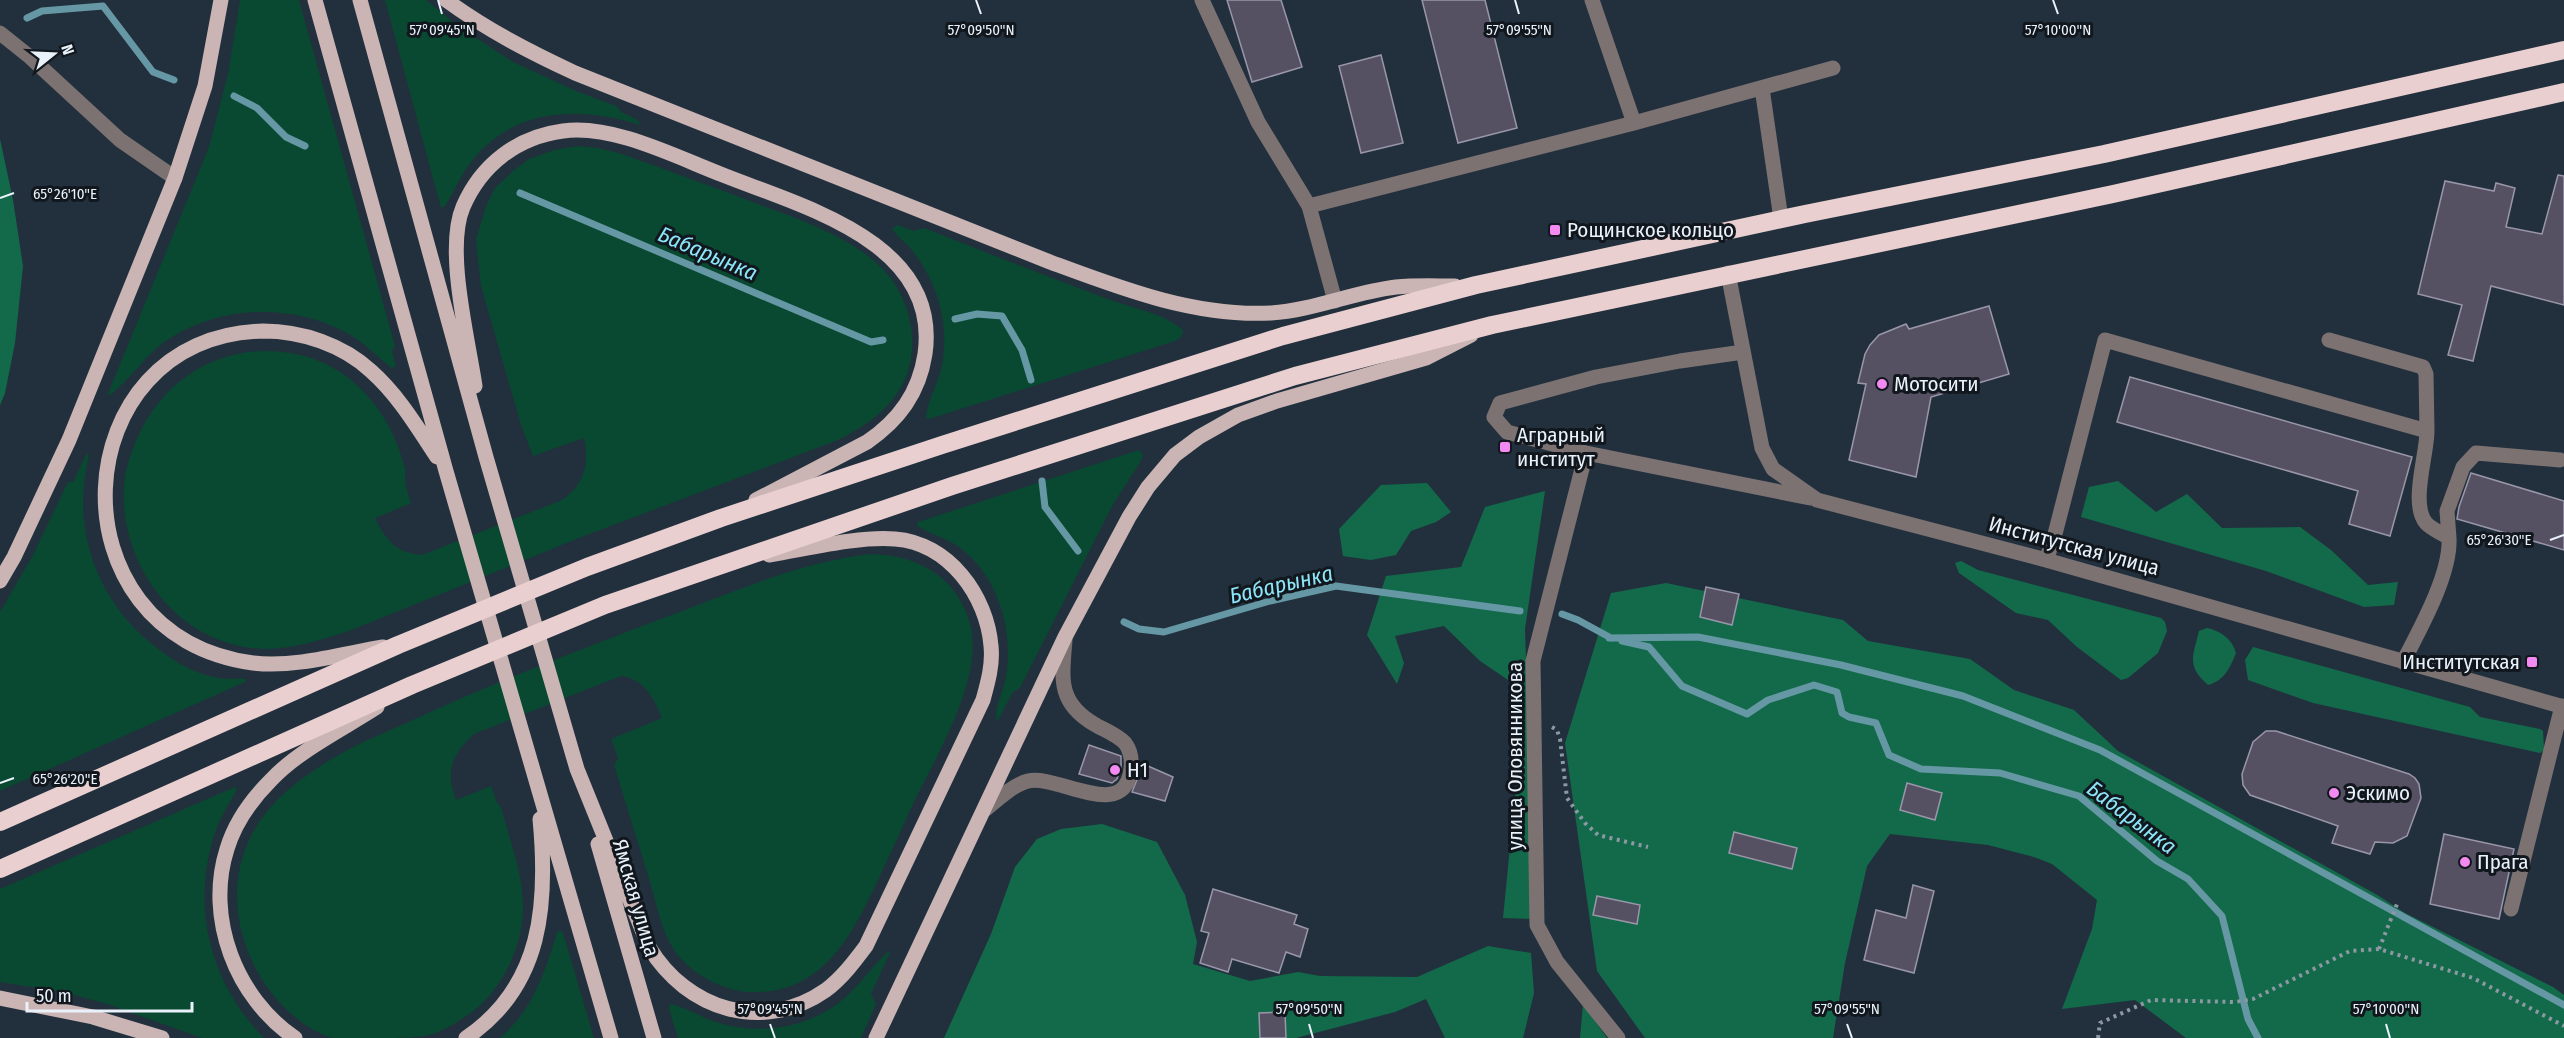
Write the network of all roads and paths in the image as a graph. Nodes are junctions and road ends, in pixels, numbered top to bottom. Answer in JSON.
{"nodes":[{"id":1,"x":221,"y":0,"type":"edge"},
{"id":2,"x":315,"y":0,"type":"edge"},
{"id":3,"x":360,"y":0,"type":"edge"},
{"id":4,"x":446,"y":0,"type":"edge"},
{"id":5,"x":1202,"y":0,"type":"edge"},
{"id":6,"x":1592,"y":0,"type":"edge"},
{"id":7,"x":0,"y":33,"type":"edge"},
{"id":8,"x":2564,"y":50,"type":"edge"},
{"id":9,"x":1833,"y":68,"type":"dead end"},
{"id":10,"x":1761,"y":88,"type":"junction"},
{"id":11,"x":2564,"y":92,"type":"edge"},
{"id":12,"x":1634,"y":123,"type":"junction"},
{"id":13,"x":175,"y":178,"type":"junction"},
{"id":14,"x":1309,"y":206,"type":"junction"},
{"id":15,"x":1781,"y":219,"type":"junction"},
{"id":16,"x":1728,"y":273,"type":"junction"},
{"id":17,"x":1476,"y":285,"type":"junction"},
{"id":18,"x":1335,"y":301,"type":"junction"},
{"id":19,"x":1492,"y":324,"type":"junction"},
{"id":20,"x":2329,"y":340,"type":"dead end"},
{"id":21,"x":1743,"y":352,"type":"junction"},
{"id":22,"x":2427,"y":431,"type":"junction"},
{"id":23,"x":1586,"y":453,"type":"junction"},
{"id":24,"x":486,"y":457,"type":"junction"},
{"id":25,"x":2560,"y":459,"type":"dead end"},
{"id":26,"x":446,"y":471,"type":"junction"},
{"id":27,"x":1817,"y":500,"type":"junction"},
{"id":28,"x":721,"y":518,"type":"junction"},
{"id":29,"x":2449,"y":538,"type":"junction"},
{"id":30,"x":2046,"y":560,"type":"junction"},
{"id":31,"x":733,"y":561,"type":"junction"},
{"id":32,"x":0,"y":581,"type":"edge"},
{"id":33,"x":1065,"y":637,"type":"junction"},
{"id":34,"x":398,"y":645,"type":"junction"},
{"id":35,"x":2403,"y":662,"type":"junction"},
{"id":36,"x":412,"y":684,"type":"junction"},
{"id":37,"x":2563,"y":706,"type":"edge"},
{"id":38,"x":1534,"y":716,"type":"junction"},
{"id":39,"x":577,"y":769,"type":"junction"},
{"id":40,"x":536,"y":783,"type":"junction"},
{"id":41,"x":986,"y":809,"type":"junction"},
{"id":42,"x":0,"y":822,"type":"edge"},
{"id":43,"x":1648,"y":847,"type":"dead end"},
{"id":44,"x":0,"y":869,"type":"edge"},
{"id":45,"x":2396,"y":906,"type":"dead end"},
{"id":46,"x":2511,"y":909,"type":"dead end"},
{"id":47,"x":2379,"y":949,"type":"junction"},
{"id":48,"x":0,"y":998,"type":"edge"},
{"id":49,"x":2564,"y":1026,"type":"edge"},
{"id":50,"x":162,"y":1038,"type":"edge"},
{"id":51,"x":295,"y":1038,"type":"edge"},
{"id":52,"x":466,"y":1038,"type":"edge"},
{"id":53,"x":611,"y":1038,"type":"edge"},
{"id":54,"x":654,"y":1038,"type":"edge"},
{"id":55,"x":876,"y":1038,"type":"edge"},
{"id":56,"x":1618,"y":1038,"type":"edge"},
{"id":57,"x":2098,"y":1038,"type":"edge"}],
"edges":[{"from":1,"to":13,"type":"main road"},
{"from":2,"to":26,"type":"main road"},
{"from":3,"to":24,"type":"main road"},
{"from":4,"to":18,"type":"main road"},
{"from":5,"to":14,"type":"street"},
{"from":6,"to":12,"type":"street"},
{"from":7,"to":13,"type":"street"},
{"from":8,"to":15,"type":"highway"},
{"from":9,"to":10,"type":"street"},
{"from":10,"to":12,"type":"street"},
{"from":10,"to":15,"type":"street"},
{"from":11,"to":16,"type":"highway"},
{"from":12,"to":14,"type":"street"},
{"from":13,"to":32,"type":"main road"},
{"from":14,"to":18,"type":"street"},
{"from":15,"to":17,"type":"highway"},
{"from":16,"to":19,"type":"highway"},
{"from":16,"to":21,"type":"street","name":"Институтская улица"},
{"from":17,"to":18,"type":"main road"},
{"from":17,"to":28,"type":"highway"},
{"from":19,"to":31,"type":"highway"},
{"from":19,"to":33,"type":"main road"},
{"from":20,"to":22,"type":"street"},
{"from":21,"to":23,"type":"street"},
{"from":21,"to":27,"type":"street","name":"Институтская улица"},
{"from":22,"to":29,"type":"street"},
{"from":22,"to":30,"type":"street"},
{"from":23,"to":27,"type":"street"},
{"from":23,"to":38,"type":"street","name":"улица Оловянникова"},
{"from":24,"to":28,"type":"main road"},
{"from":24,"to":39,"type":"main road"},
{"from":25,"to":29,"type":"street"},
{"from":26,"to":34,"type":"main road"},
{"from":26,"to":40,"type":"main road"},
{"from":27,"to":30,"type":"street","name":"Институтская улица"},
{"from":28,"to":34,"type":"highway"},
{"from":29,"to":35,"type":"street"},
{"from":30,"to":35,"type":"street","name":"Институтская улица"},
{"from":31,"to":36,"type":"highway"},
{"from":31,"to":39,"type":"main road"},
{"from":33,"to":41,"type":"main road"},
{"from":33,"to":41,"type":"street"},
{"from":34,"to":42,"type":"highway"},
{"from":35,"to":37,"type":"street","name":"Институтская улица"},
{"from":36,"to":44,"type":"highway"},
{"from":36,"to":51,"type":"main road"},
{"from":37,"to":46,"type":"street"},
{"from":38,"to":43,"type":"path"},
{"from":38,"to":56,"type":"street","name":"улица Оловянникова"},
{"from":39,"to":54,"type":"main road","name":"Ямская улица"},
{"from":40,"to":52,"type":"main road"},
{"from":40,"to":53,"type":"main road"},
{"from":41,"to":55,"type":"main road"},
{"from":45,"to":47,"type":"path"},
{"from":47,"to":49,"type":"path"},
{"from":47,"to":57,"type":"path"},
{"from":48,"to":50,"type":"main road"}]}
